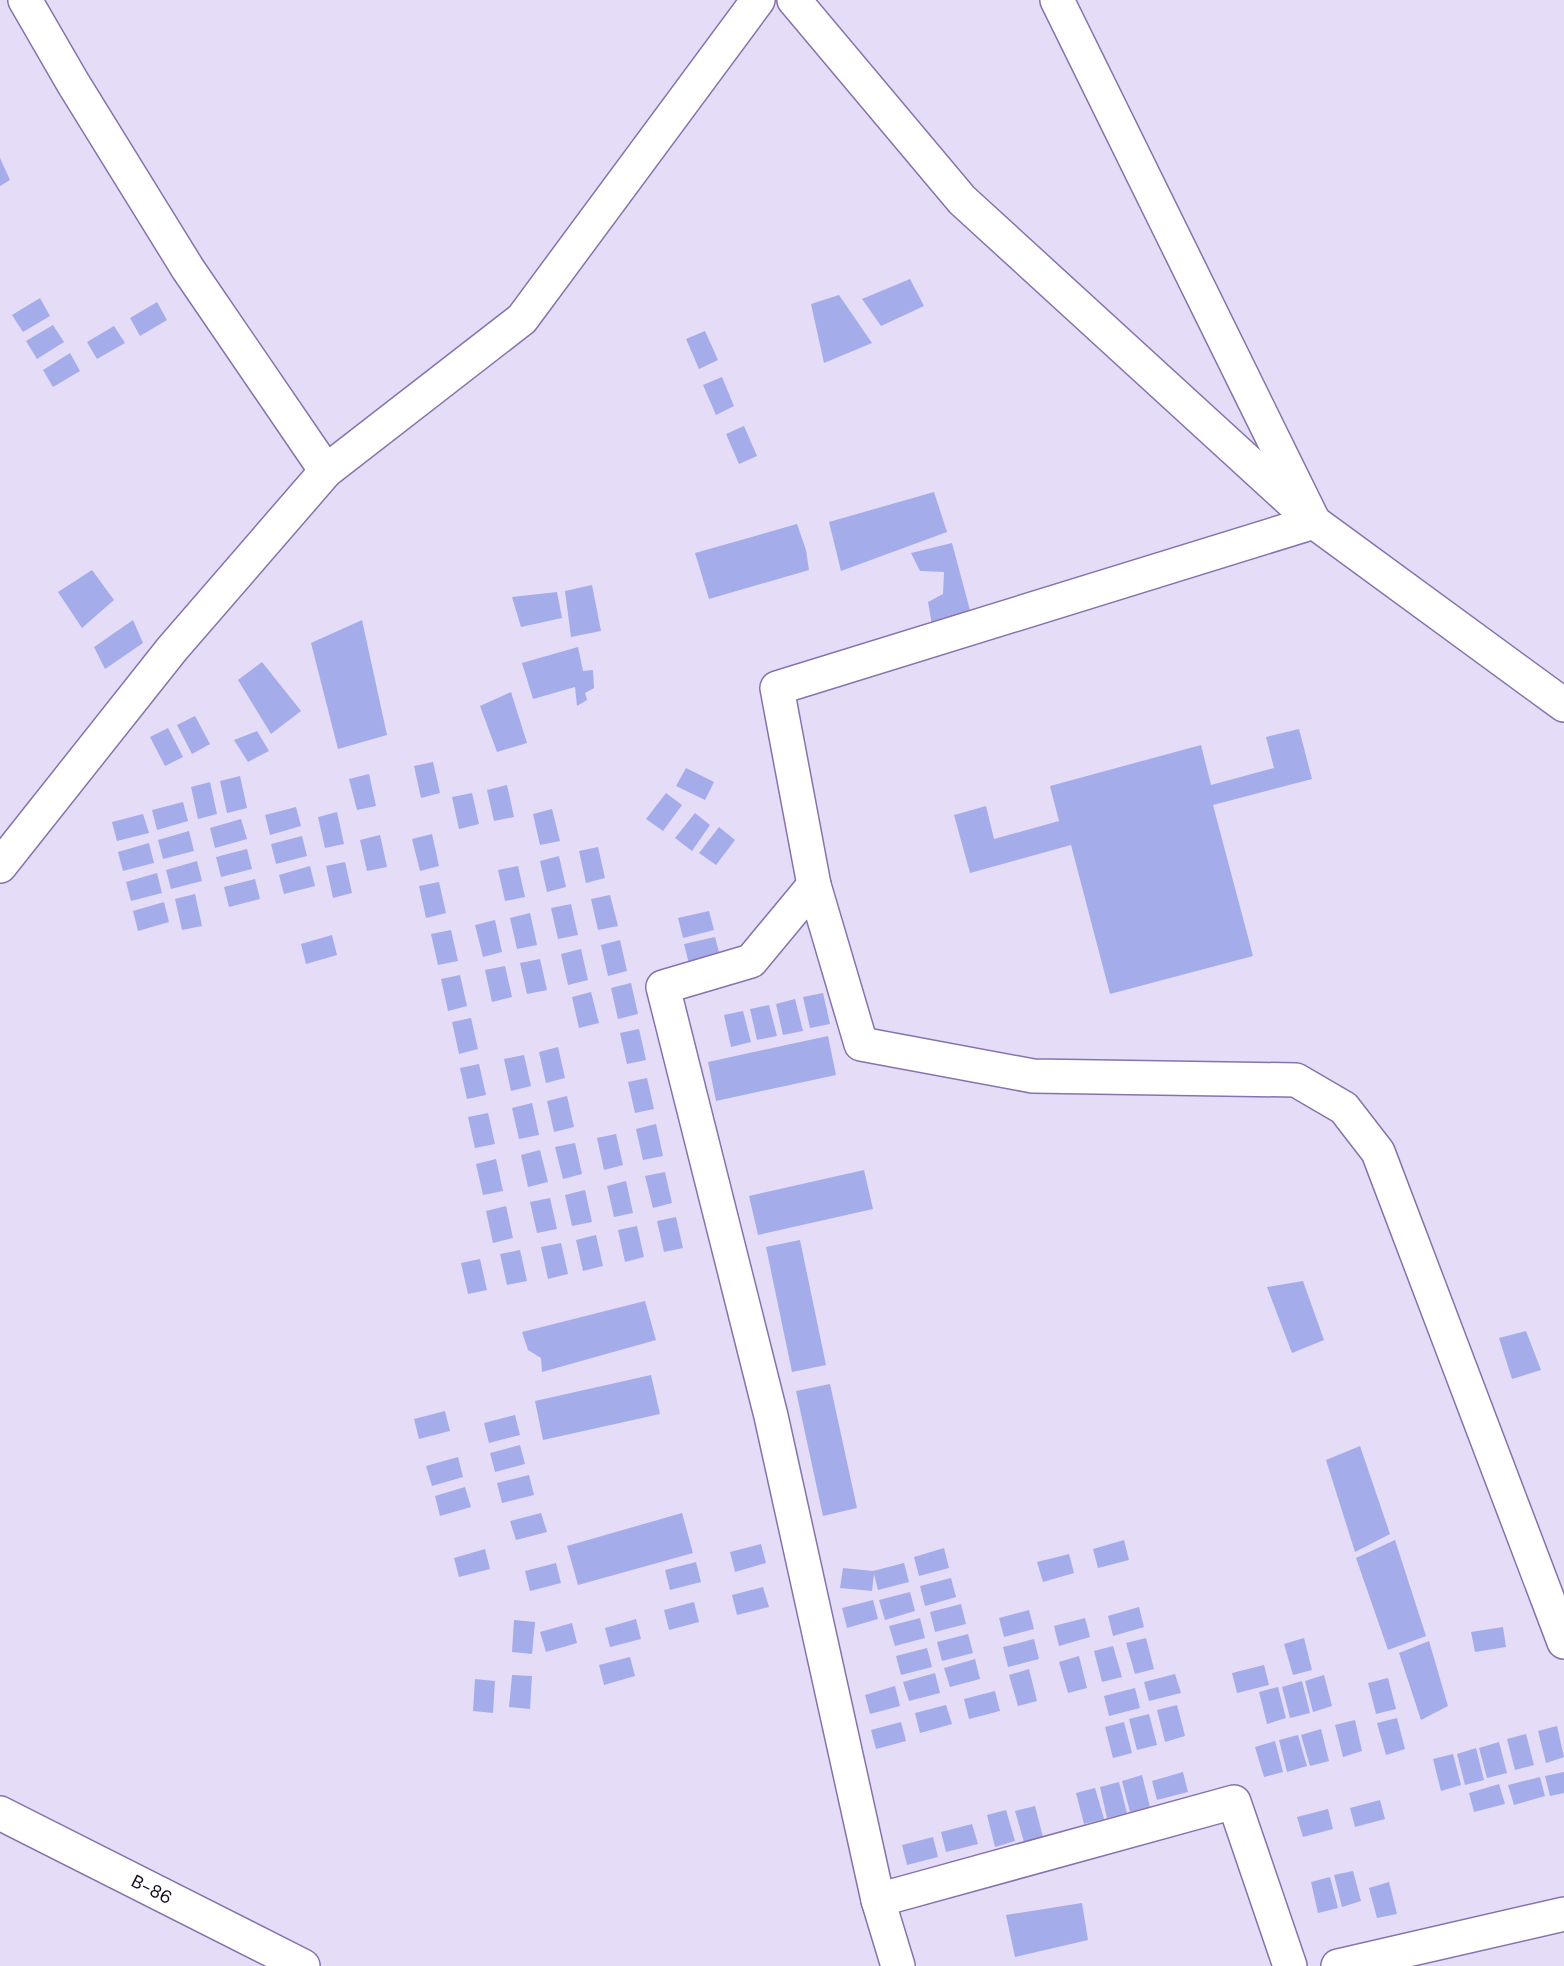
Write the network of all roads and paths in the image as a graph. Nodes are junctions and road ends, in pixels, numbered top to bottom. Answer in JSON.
{"nodes":[{"id":1,"x":25,"y":0,"type":"edge"},
{"id":2,"x":758,"y":0,"type":"edge"},
{"id":3,"x":794,"y":0,"type":"edge"},
{"id":4,"x":1057,"y":0,"type":"edge"},
{"id":5,"x":326,"y":471,"type":"junction"},
{"id":6,"x":1314,"y":522,"type":"junction"},
{"id":7,"x":1564,"y":705,"type":"edge"},
{"id":8,"x":0,"y":866,"type":"edge"},
{"id":9,"x":814,"y":885,"type":"junction"},
{"id":10,"x":1564,"y":1642,"type":"edge"},
{"id":11,"x":0,"y":1813,"type":"edge"},
{"id":12,"x":878,"y":1900,"type":"junction"},
{"id":13,"x":1564,"y":1914,"type":"edge"},
{"id":14,"x":303,"y":1966,"type":"edge"},
{"id":15,"x":898,"y":1966,"type":"edge"},
{"id":16,"x":1290,"y":1966,"type":"edge"},
{"id":17,"x":1338,"y":1966,"type":"edge"}],
"edges":[{"from":1,"to":5,"type":"street"},
{"from":2,"to":5,"type":"street"},
{"from":3,"to":6,"type":"street"},
{"from":4,"to":6,"type":"street"},
{"from":5,"to":8,"type":"street"},
{"from":6,"to":7,"type":"street"},
{"from":6,"to":9,"type":"street"},
{"from":9,"to":10,"type":"street"},
{"from":9,"to":12,"type":"street"},
{"from":11,"to":14,"type":"street","name":"B-86"},
{"from":12,"to":15,"type":"street"},
{"from":12,"to":16,"type":"street"},
{"from":13,"to":17,"type":"street"}]}
